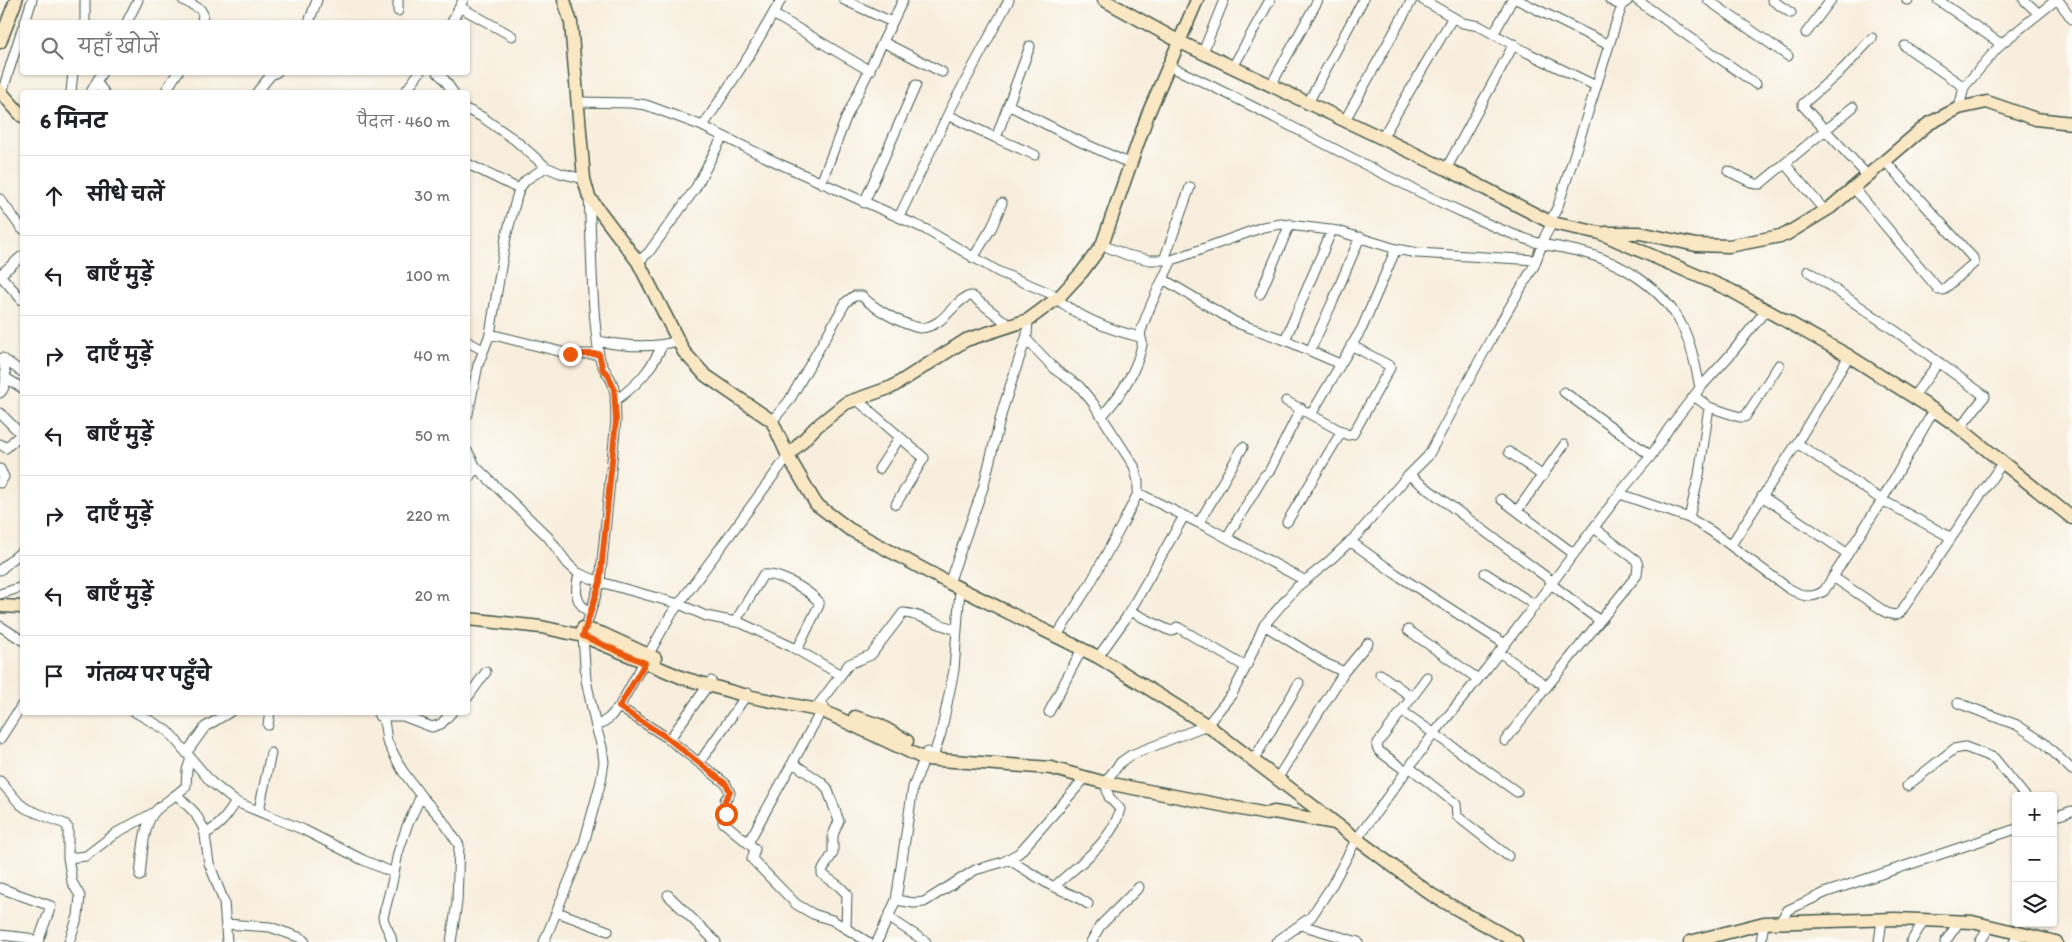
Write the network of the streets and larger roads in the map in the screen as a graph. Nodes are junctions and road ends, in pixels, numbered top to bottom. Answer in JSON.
{"nodes":[{"id":1,"x":16,"y":0,"type":"edge"},
{"id":2,"x":32,"y":0,"type":"edge"},
{"id":3,"x":85,"y":0,"type":"edge"},
{"id":4,"x":138,"y":0,"type":"edge"},
{"id":5,"x":183,"y":0,"type":"edge"},
{"id":6,"x":317,"y":0,"type":"edge"},
{"id":7,"x":398,"y":0,"type":"edge"},
{"id":8,"x":564,"y":0,"type":"edge"},
{"id":9,"x":781,"y":0,"type":"edge"},
{"id":10,"x":844,"y":0,"type":"edge"},
{"id":11,"x":903,"y":0,"type":"edge"},
{"id":12,"x":1009,"y":0,"type":"edge"},
{"id":13,"x":1104,"y":0,"type":"edge"},
{"id":14,"x":1197,"y":0,"type":"edge"},
{"id":15,"x":1224,"y":0,"type":"edge"},
{"id":16,"x":1270,"y":0,"type":"edge"},
{"id":17,"x":1318,"y":0,"type":"edge"},
{"id":18,"x":1363,"y":0,"type":"edge"},
{"id":19,"x":1412,"y":0,"type":"edge"},
{"id":20,"x":1423,"y":0,"type":"edge"},
{"id":21,"x":1512,"y":0,"type":"edge"},
{"id":22,"x":1518,"y":0,"type":"edge"},
{"id":23,"x":1610,"y":0,"type":"edge"},
{"id":24,"x":1637,"y":0,"type":"edge"},
{"id":25,"x":1708,"y":0,"type":"edge"},
{"id":26,"x":1772,"y":0,"type":"edge"},
{"id":27,"x":1831,"y":0,"type":"edge"},
{"id":28,"x":1938,"y":0,"type":"edge"},
{"id":29,"x":2024,"y":0,"type":"edge"},
{"id":30,"x":2057,"y":0,"type":"edge"},
{"id":31,"x":1625,"y":3,"type":"edge"},
{"id":32,"x":461,"y":4,"type":"edge"},
{"id":33,"x":398,"y":11,"type":"dead end"},
{"id":34,"x":1791,"y":13,"type":"dead end"},
{"id":35,"x":773,"y":14,"type":"junction"},
{"id":36,"x":2038,"y":14,"type":"junction"},
{"id":37,"x":1453,"y":17,"type":"junction"},
{"id":38,"x":2072,"y":19,"type":"edge"},
{"id":39,"x":26,"y":20,"type":"edge"},
{"id":40,"x":86,"y":20,"type":"edge"},
{"id":41,"x":128,"y":20,"type":"edge"},
{"id":42,"x":202,"y":20,"type":"edge"},
{"id":43,"x":311,"y":20,"type":"edge"},
{"id":44,"x":453,"y":20,"type":"edge"},
{"id":45,"x":892,"y":22,"type":"junction"},
{"id":46,"x":1494,"y":33,"type":"junction"},
{"id":47,"x":1806,"y":33,"type":"dead end"},
{"id":48,"x":20,"y":36,"type":"edge"},
{"id":49,"x":512,"y":36,"type":"dead end"},
{"id":50,"x":1872,"y":38,"type":"dead end"},
{"id":51,"x":0,"y":42,"type":"edge"},
{"id":52,"x":883,"y":42,"type":"junction"},
{"id":53,"x":1180,"y":42,"type":"junction"},
{"id":54,"x":1514,"y":44,"type":"junction"},
{"id":55,"x":2000,"y":44,"type":"junction"},
{"id":56,"x":1609,"y":45,"type":"junction"},
{"id":57,"x":1030,"y":46,"type":"dead end"},
{"id":58,"x":1905,"y":46,"type":"dead end"},
{"id":59,"x":1203,"y":52,"type":"junction"},
{"id":60,"x":1788,"y":56,"type":"dead end"},
{"id":61,"x":1169,"y":66,"type":"junction"},
{"id":62,"x":1234,"y":67,"type":"junction"},
{"id":63,"x":870,"y":70,"type":"junction"},
{"id":64,"x":942,"y":72,"type":"dead end"},
{"id":65,"x":73,"y":75,"type":"edge"},
{"id":66,"x":101,"y":75,"type":"edge"},
{"id":67,"x":176,"y":75,"type":"edge"},
{"id":68,"x":271,"y":75,"type":"edge"},
{"id":69,"x":418,"y":75,"type":"edge"},
{"id":70,"x":440,"y":75,"type":"edge"},
{"id":71,"x":97,"y":83,"type":"junction"},
{"id":72,"x":1756,"y":84,"type":"dead end"},
{"id":73,"x":916,"y":85,"type":"dead end"},
{"id":74,"x":1271,"y":85,"type":"junction"},
{"id":75,"x":1596,"y":86,"type":"junction"},
{"id":76,"x":1964,"y":87,"type":"junction"},
{"id":77,"x":71,"y":90,"type":"edge"},
{"id":78,"x":92,"y":90,"type":"edge"},
{"id":79,"x":102,"y":90,"type":"edge"},
{"id":80,"x":165,"y":90,"type":"edge"},
{"id":81,"x":259,"y":90,"type":"edge"},
{"id":82,"x":407,"y":90,"type":"edge"},
{"id":83,"x":452,"y":90,"type":"edge"},
{"id":84,"x":1,"y":94,"type":"edge"},
{"id":85,"x":577,"y":102,"type":"junction"},
{"id":86,"x":1308,"y":103,"type":"junction"},
{"id":87,"x":1008,"y":105,"type":"junction"},
{"id":88,"x":1853,"y":107,"type":"dead end"},
{"id":89,"x":1959,"y":108,"type":"junction"},
{"id":90,"x":470,"y":111,"type":"edge"},
{"id":91,"x":20,"y":114,"type":"edge"},
{"id":92,"x":948,"y":115,"type":"junction"},
{"id":93,"x":1345,"y":120,"type":"junction"},
{"id":94,"x":2072,"y":123,"type":"edge"},
{"id":95,"x":703,"y":126,"type":"junction"},
{"id":96,"x":1826,"y":130,"type":"junction"},
{"id":97,"x":723,"y":136,"type":"junction"},
{"id":98,"x":996,"y":138,"type":"junction"},
{"id":99,"x":1382,"y":138,"type":"junction"},
{"id":100,"x":1035,"y":155,"type":"dead end"},
{"id":101,"x":1884,"y":160,"type":"junction"},
{"id":102,"x":1131,"y":164,"type":"junction"},
{"id":103,"x":1785,"y":164,"type":"junction"},
{"id":104,"x":470,"y":165,"type":"edge"},
{"id":105,"x":546,"y":167,"type":"junction"},
{"id":106,"x":1446,"y":169,"type":"junction"},
{"id":107,"x":1728,"y":171,"type":"dead end"},
{"id":108,"x":1867,"y":175,"type":"junction"},
{"id":109,"x":584,"y":179,"type":"junction"},
{"id":110,"x":822,"y":183,"type":"junction"},
{"id":111,"x":1190,"y":187,"type":"dead end"},
{"id":112,"x":1853,"y":187,"type":"junction"},
{"id":113,"x":519,"y":189,"type":"junction"},
{"id":114,"x":588,"y":197,"type":"junction"},
{"id":115,"x":0,"y":199,"type":"edge"},
{"id":116,"x":864,"y":203,"type":"junction"},
{"id":117,"x":1002,"y":203,"type":"dead end"},
{"id":118,"x":1825,"y":210,"type":"junction"},
{"id":119,"x":899,"y":217,"type":"junction"},
{"id":120,"x":1551,"y":223,"type":"junction"},
{"id":121,"x":1290,"y":224,"type":"junction"},
{"id":122,"x":20,"y":226,"type":"edge"},
{"id":123,"x":1332,"y":230,"type":"junction"},
{"id":124,"x":1600,"y":233,"type":"junction"},
{"id":125,"x":1360,"y":237,"type":"junction"},
{"id":126,"x":1543,"y":244,"type":"junction"},
{"id":127,"x":1102,"y":245,"type":"junction"},
{"id":128,"x":1396,"y":249,"type":"junction"},
{"id":129,"x":20,"y":258,"type":"edge"},
{"id":130,"x":973,"y":258,"type":"junction"},
{"id":131,"x":1168,"y":260,"type":"junction"},
{"id":132,"x":1536,"y":260,"type":"junction"},
{"id":133,"x":638,"y":262,"type":"junction"},
{"id":134,"x":1808,"y":271,"type":"dead end"},
{"id":135,"x":0,"y":275,"type":"edge"},
{"id":136,"x":1162,"y":279,"type":"junction"},
{"id":137,"x":1260,"y":294,"type":"dead end"},
{"id":138,"x":20,"y":298,"type":"edge"},
{"id":139,"x":1057,"y":298,"type":"junction"},
{"id":140,"x":1766,"y":310,"type":"junction"},
{"id":141,"x":1028,"y":320,"type":"junction"},
{"id":142,"x":1009,"y":325,"type":"junction"},
{"id":143,"x":490,"y":334,"type":"junction"},
{"id":144,"x":1140,"y":338,"type":"junction"},
{"id":145,"x":1026,"y":339,"type":"junction"},
{"id":146,"x":1284,"y":340,"type":"junction"},
{"id":147,"x":598,"y":341,"type":"junction"},
{"id":148,"x":677,"y":341,"type":"junction"},
{"id":149,"x":470,"y":343,"type":"edge"},
{"id":150,"x":1352,"y":345,"type":"junction"},
{"id":151,"x":662,"y":346,"type":"junction"},
{"id":152,"x":484,"y":350,"type":"junction"},
{"id":153,"x":1310,"y":350,"type":"junction"},
{"id":154,"x":599,"y":354,"type":"junction"},
{"id":155,"x":1850,"y":356,"type":"junction"},
{"id":156,"x":2,"y":358,"type":"edge"},
{"id":157,"x":1938,"y":362,"type":"junction"},
{"id":158,"x":1340,"y":364,"type":"junction"},
{"id":159,"x":1779,"y":366,"type":"dead end"},
{"id":160,"x":20,"y":371,"type":"edge"},
{"id":161,"x":6,"y":378,"type":"junction"},
{"id":162,"x":20,"y":387,"type":"edge"},
{"id":163,"x":1700,"y":388,"type":"junction"},
{"id":164,"x":1564,"y":392,"type":"dead end"},
{"id":165,"x":0,"y":393,"type":"edge"},
{"id":166,"x":1694,"y":396,"type":"junction"},
{"id":167,"x":1912,"y":396,"type":"junction"},
{"id":168,"x":856,"y":399,"type":"junction"},
{"id":169,"x":1286,"y":400,"type":"dead end"},
{"id":170,"x":615,"y":401,"type":"junction"},
{"id":171,"x":470,"y":404,"type":"edge"},
{"id":172,"x":1709,"y":407,"type":"junction"},
{"id":173,"x":1301,"y":408,"type":"junction"},
{"id":174,"x":1934,"y":410,"type":"junction"},
{"id":175,"x":0,"y":413,"type":"edge"},
{"id":176,"x":1312,"y":413,"type":"junction"},
{"id":177,"x":1102,"y":416,"type":"junction"},
{"id":178,"x":772,"y":421,"type":"junction"},
{"id":179,"x":1960,"y":428,"type":"junction"},
{"id":180,"x":20,"y":431,"type":"edge"},
{"id":181,"x":1342,"y":431,"type":"junction"},
{"id":182,"x":20,"y":435,"type":"edge"},
{"id":183,"x":900,"y":438,"type":"junction"},
{"id":184,"x":1797,"y":443,"type":"junction"},
{"id":185,"x":0,"y":444,"type":"edge"},
{"id":186,"x":1564,"y":445,"type":"dead end"},
{"id":187,"x":1243,"y":447,"type":"dead end"},
{"id":188,"x":1509,"y":452,"type":"dead end"},
{"id":189,"x":470,"y":456,"type":"edge"},
{"id":190,"x":788,"y":456,"type":"junction"},
{"id":191,"x":1651,"y":456,"type":"junction"},
{"id":192,"x":2003,"y":462,"type":"junction"},
{"id":193,"x":476,"y":467,"type":"junction"},
{"id":194,"x":0,"y":469,"type":"edge"},
{"id":195,"x":878,"y":469,"type":"dead end"},
{"id":196,"x":1409,"y":475,"type":"junction"},
{"id":197,"x":470,"y":476,"type":"edge"},
{"id":198,"x":1543,"y":476,"type":"junction"},
{"id":199,"x":0,"y":483,"type":"edge"},
{"id":200,"x":1138,"y":493,"type":"junction"},
{"id":201,"x":1620,"y":494,"type":"junction"},
{"id":202,"x":1762,"y":496,"type":"junction"},
{"id":203,"x":1501,"y":499,"type":"dead end"},
{"id":204,"x":1882,"y":500,"type":"junction"},
{"id":205,"x":896,"y":504,"type":"dead end"},
{"id":206,"x":1517,"y":511,"type":"junction"},
{"id":207,"x":1184,"y":516,"type":"junction"},
{"id":208,"x":1689,"y":518,"type":"junction"},
{"id":209,"x":2072,"y":518,"type":"edge"},
{"id":210,"x":1287,"y":522,"type":"dead end"},
{"id":211,"x":1200,"y":523,"type":"junction"},
{"id":212,"x":1594,"y":528,"type":"junction"},
{"id":213,"x":1226,"y":537,"type":"junction"},
{"id":214,"x":1950,"y":537,"type":"junction"},
{"id":215,"x":1350,"y":542,"type":"junction"},
{"id":216,"x":1731,"y":545,"type":"junction"},
{"id":217,"x":20,"y":554,"type":"edge"},
{"id":218,"x":1574,"y":554,"type":"junction"},
{"id":219,"x":1848,"y":554,"type":"junction"},
{"id":220,"x":0,"y":570,"type":"edge"},
{"id":221,"x":1485,"y":572,"type":"dead end"},
{"id":222,"x":579,"y":574,"type":"junction"},
{"id":223,"x":1833,"y":577,"type":"junction"},
{"id":224,"x":1304,"y":580,"type":"junction"},
{"id":225,"x":600,"y":582,"type":"junction"},
{"id":226,"x":1552,"y":583,"type":"junction"},
{"id":227,"x":954,"y":586,"type":"junction"},
{"id":228,"x":20,"y":587,"type":"edge"},
{"id":229,"x":0,"y":594,"type":"edge"},
{"id":230,"x":0,"y":599,"type":"edge"},
{"id":231,"x":20,"y":600,"type":"edge"},
{"id":232,"x":678,"y":604,"type":"junction"},
{"id":233,"x":0,"y":606,"type":"edge"},
{"id":234,"x":1535,"y":606,"type":"junction"},
{"id":235,"x":20,"y":607,"type":"edge"},
{"id":236,"x":470,"y":611,"type":"edge"},
{"id":237,"x":1130,"y":611,"type":"junction"},
{"id":238,"x":589,"y":612,"type":"junction"},
{"id":239,"x":470,"y":619,"type":"edge"},
{"id":240,"x":1600,"y":620,"type":"junction"},
{"id":241,"x":735,"y":622,"type":"junction"},
{"id":242,"x":1264,"y":625,"type":"junction"},
{"id":243,"x":0,"y":626,"type":"edge"},
{"id":244,"x":957,"y":630,"type":"junction"},
{"id":245,"x":1408,"y":630,"type":"dead end"},
{"id":246,"x":584,"y":632,"type":"junction"},
{"id":247,"x":1056,"y":637,"type":"junction"},
{"id":248,"x":20,"y":639,"type":"edge"},
{"id":249,"x":1368,"y":643,"type":"dead end"},
{"id":250,"x":1505,"y":644,"type":"junction"},
{"id":251,"x":1082,"y":649,"type":"junction"},
{"id":252,"x":797,"y":650,"type":"junction"},
{"id":253,"x":1499,"y":652,"type":"junction"},
{"id":254,"x":1098,"y":657,"type":"junction"},
{"id":255,"x":647,"y":659,"type":"junction"},
{"id":256,"x":1246,"y":667,"type":"junction"},
{"id":257,"x":486,"y":672,"type":"dead end"},
{"id":258,"x":1344,"y":672,"type":"junction"},
{"id":259,"x":1380,"y":674,"type":"dead end"},
{"id":260,"x":841,"y":675,"type":"junction"},
{"id":261,"x":1427,"y":677,"type":"dead end"},
{"id":262,"x":1478,"y":679,"type":"junction"},
{"id":263,"x":711,"y":682,"type":"junction"},
{"id":264,"x":1299,"y":683,"type":"dead end"},
{"id":265,"x":1547,"y":686,"type":"junction"},
{"id":266,"x":748,"y":693,"type":"junction"},
{"id":267,"x":470,"y":694,"type":"edge"},
{"id":268,"x":1412,"y":697,"type":"junction"},
{"id":269,"x":1958,"y":703,"type":"dead end"},
{"id":270,"x":619,"y":707,"type":"junction"},
{"id":271,"x":820,"y":707,"type":"junction"},
{"id":272,"x":20,"y":708,"type":"edge"},
{"id":273,"x":1402,"y":710,"type":"junction"},
{"id":274,"x":1049,"y":712,"type":"dead end"},
{"id":275,"x":140,"y":715,"type":"edge"},
{"id":276,"x":225,"y":715,"type":"edge"},
{"id":277,"x":270,"y":715,"type":"edge"},
{"id":278,"x":379,"y":715,"type":"edge"},
{"id":279,"x":390,"y":715,"type":"edge"},
{"id":280,"x":449,"y":715,"type":"edge"},
{"id":281,"x":268,"y":725,"type":"dead end"},
{"id":282,"x":1207,"y":725,"type":"junction"},
{"id":283,"x":596,"y":727,"type":"junction"},
{"id":284,"x":1434,"y":733,"type":"junction"},
{"id":285,"x":0,"y":738,"type":"edge"},
{"id":286,"x":669,"y":740,"type":"junction"},
{"id":287,"x":1505,"y":741,"type":"dead end"},
{"id":288,"x":271,"y":753,"type":"dead end"},
{"id":289,"x":189,"y":755,"type":"junction"},
{"id":290,"x":929,"y":756,"type":"junction"},
{"id":291,"x":1253,"y":761,"type":"junction"},
{"id":292,"x":794,"y":763,"type":"junction"},
{"id":293,"x":698,"y":764,"type":"junction"},
{"id":294,"x":1408,"y":769,"type":"junction"},
{"id":295,"x":2072,"y":770,"type":"edge"},
{"id":296,"x":1086,"y":777,"type":"junction"},
{"id":297,"x":1277,"y":779,"type":"junction"},
{"id":298,"x":1107,"y":780,"type":"junction"},
{"id":299,"x":0,"y":781,"type":"edge"},
{"id":300,"x":1907,"y":786,"type":"dead end"},
{"id":301,"x":1517,"y":792,"type":"dead end"},
{"id":302,"x":2022,"y":792,"type":"edge"},
{"id":303,"x":177,"y":795,"type":"junction"},
{"id":304,"x":421,"y":796,"type":"junction"},
{"id":305,"x":236,"y":802,"type":"junction"},
{"id":306,"x":259,"y":810,"type":"junction"},
{"id":307,"x":2072,"y":811,"type":"edge"},
{"id":308,"x":153,"y":813,"type":"junction"},
{"id":309,"x":2057,"y":816,"type":"edge"},
{"id":310,"x":1335,"y":823,"type":"junction"},
{"id":311,"x":2012,"y":830,"type":"edge"},
{"id":312,"x":205,"y":834,"type":"junction"},
{"id":313,"x":1356,"y":840,"type":"junction"},
{"id":314,"x":748,"y":843,"type":"junction"},
{"id":315,"x":1508,"y":856,"type":"dead end"},
{"id":316,"x":68,"y":858,"type":"junction"},
{"id":317,"x":1008,"y":859,"type":"junction"},
{"id":318,"x":394,"y":873,"type":"junction"},
{"id":319,"x":140,"y":876,"type":"dead end"},
{"id":320,"x":1054,"y":887,"type":"junction"},
{"id":321,"x":1138,"y":887,"type":"dead end"},
{"id":322,"x":0,"y":888,"type":"edge"},
{"id":323,"x":668,"y":895,"type":"dead end"},
{"id":324,"x":896,"y":900,"type":"junction"},
{"id":325,"x":1088,"y":904,"type":"dead end"},
{"id":326,"x":557,"y":912,"type":"junction"},
{"id":327,"x":888,"y":917,"type":"junction"},
{"id":328,"x":1882,"y":920,"type":"junction"},
{"id":329,"x":1924,"y":920,"type":"junction"},
{"id":330,"x":1959,"y":922,"type":"junction"},
{"id":331,"x":1779,"y":923,"type":"junction"},
{"id":332,"x":226,"y":924,"type":"junction"},
{"id":333,"x":1764,"y":924,"type":"junction"},
{"id":334,"x":1302,"y":925,"type":"junction"},
{"id":335,"x":1990,"y":926,"type":"junction"},
{"id":336,"x":846,"y":927,"type":"junction"},
{"id":337,"x":608,"y":931,"type":"dead end"},
{"id":338,"x":0,"y":935,"type":"edge"},
{"id":339,"x":2017,"y":938,"type":"edge"},
{"id":340,"x":38,"y":942,"type":"edge"},
{"id":341,"x":69,"y":942,"type":"edge"},
{"id":342,"x":226,"y":942,"type":"edge"},
{"id":343,"x":305,"y":942,"type":"edge"},
{"id":344,"x":392,"y":942,"type":"edge"},
{"id":345,"x":451,"y":942,"type":"edge"},
{"id":346,"x":544,"y":942,"type":"edge"},
{"id":347,"x":716,"y":942,"type":"edge"},
{"id":348,"x":868,"y":942,"type":"edge"},
{"id":349,"x":877,"y":942,"type":"edge"},
{"id":350,"x":926,"y":942,"type":"edge"},
{"id":351,"x":1091,"y":942,"type":"edge"},
{"id":352,"x":1276,"y":942,"type":"edge"},
{"id":353,"x":1358,"y":942,"type":"edge"},
{"id":354,"x":1516,"y":942,"type":"edge"},
{"id":355,"x":1690,"y":942,"type":"edge"},
{"id":356,"x":1760,"y":942,"type":"edge"},
{"id":357,"x":1879,"y":942,"type":"edge"},
{"id":358,"x":1912,"y":942,"type":"edge"},
{"id":359,"x":1946,"y":942,"type":"edge"},
{"id":360,"x":1980,"y":942,"type":"edge"},
{"id":361,"x":2056,"y":942,"type":"edge"}],
"edges":[{"from":1,"to":51,"type":"street"},
{"from":2,"to":39,"type":"street"},
{"from":3,"to":40,"type":"street"},
{"from":4,"to":41,"type":"street"},
{"from":5,"to":42,"type":"street"},
{"from":6,"to":43,"type":"street"},
{"from":7,"to":33,"type":"street"},
{"from":8,"to":85,"type":"street"},
{"from":9,"to":35,"type":"street"},
{"from":10,"to":45,"type":"street"},
{"from":11,"to":45,"type":"street"},
{"from":12,"to":92,"type":"street"},
{"from":13,"to":53,"type":"street"},
{"from":14,"to":53,"type":"street"},
{"from":15,"to":59,"type":"street"},
{"from":16,"to":62,"type":"street"},
{"from":17,"to":74,"type":"street"},
{"from":18,"to":86,"type":"street"},
{"from":19,"to":93,"type":"street"},
{"from":20,"to":37,"type":"street"},
{"from":21,"to":46,"type":"street"},
{"from":22,"to":56,"type":"street"},
{"from":23,"to":31,"type":"street"},
{"from":24,"to":72,"type":"street"},
{"from":25,"to":60,"type":"street"},
{"from":26,"to":34,"type":"street"},
{"from":27,"to":47,"type":"street"},
{"from":28,"to":55,"type":"street"},
{"from":29,"to":36,"type":"street"},
{"from":30,"to":36,"type":"street"},
{"from":30,"to":38,"type":"street"},
{"from":31,"to":56,"type":"street"},
{"from":32,"to":44,"type":"street"},
{"from":32,"to":49,"type":"street"},
{"from":35,"to":63,"type":"street"},
{"from":35,"to":95,"type":"street"},
{"from":36,"to":55,"type":"street"},
{"from":37,"to":46,"type":"street"},
{"from":37,"to":99,"type":"street"},
{"from":45,"to":52,"type":"street"},
{"from":46,"to":54,"type":"street"},
{"from":48,"to":84,"type":"street"},
{"from":50,"to":96,"type":"street"},
{"from":52,"to":63,"type":"street"},
{"from":52,"to":64,"type":"street"},
{"from":53,"to":59,"type":"street"},
{"from":53,"to":61,"type":"street"},
{"from":54,"to":75,"type":"street"},
{"from":54,"to":106,"type":"street"},
{"from":55,"to":76,"type":"street"},
{"from":56,"to":75,"type":"street"},
{"from":57,"to":87,"type":"street"},
{"from":58,"to":76,"type":"street"},
{"from":59,"to":62,"type":"street"},
{"from":61,"to":102,"type":"street"},
{"from":61,"to":126,"type":"street"},
{"from":62,"to":74,"type":"street"},
{"from":63,"to":110,"type":"street"},
{"from":65,"to":77,"type":"street"},
{"from":66,"to":71,"type":"street"},
{"from":67,"to":80,"type":"street"},
{"from":68,"to":81,"type":"street"},
{"from":69,"to":82,"type":"street"},
{"from":70,"to":83,"type":"street"},
{"from":71,"to":78,"type":"street"},
{"from":71,"to":79,"type":"street"},
{"from":73,"to":116,"type":"street"},
{"from":74,"to":86,"type":"street"},
{"from":75,"to":120,"type":"street"},
{"from":76,"to":89,"type":"street"},
{"from":84,"to":91,"type":"street"},
{"from":85,"to":95,"type":"street"},
{"from":85,"to":109,"type":"street"},
{"from":86,"to":93,"type":"street"},
{"from":87,"to":98,"type":"street"},
{"from":87,"to":102,"type":"street"},
{"from":88,"to":96,"type":"street"},
{"from":89,"to":94,"type":"street"},
{"from":89,"to":101,"type":"street"},
{"from":90,"to":105,"type":"street"},
{"from":92,"to":98,"type":"street"},
{"from":92,"to":119,"type":"street"},
{"from":93,"to":99,"type":"street"},
{"from":95,"to":97,"type":"street"},
{"from":96,"to":103,"type":"street"},
{"from":96,"to":108,"type":"street"},
{"from":97,"to":110,"type":"street"},
{"from":97,"to":133,"type":"street"},
{"from":98,"to":100,"type":"street"},
{"from":99,"to":106,"type":"street"},
{"from":101,"to":108,"type":"street"},
{"from":101,"to":112,"type":"street"},
{"from":102,"to":127,"type":"street"},
{"from":103,"to":107,"type":"street"},
{"from":103,"to":118,"type":"street"},
{"from":104,"to":113,"type":"street"},
{"from":105,"to":109,"type":"street"},
{"from":105,"to":113,"type":"street"},
{"from":106,"to":120,"type":"street"},
{"from":108,"to":112,"type":"street"},
{"from":109,"to":114,"type":"street"},
{"from":110,"to":116,"type":"street"},
{"from":111,"to":131,"type":"street"},
{"from":112,"to":118,"type":"street"},
{"from":113,"to":143,"type":"street"},
{"from":114,"to":133,"type":"street"},
{"from":114,"to":147,"type":"street"},
{"from":115,"to":122,"type":"street"},
{"from":116,"to":119,"type":"street"},
{"from":117,"to":130,"type":"street"},
{"from":118,"to":124,"type":"street"},
{"from":119,"to":130,"type":"street"},
{"from":120,"to":124,"type":"street"},
{"from":120,"to":126,"type":"street"},
{"from":121,"to":123,"type":"street"},
{"from":121,"to":131,"type":"street"},
{"from":121,"to":137,"type":"street"},
{"from":123,"to":125,"type":"street"},
{"from":123,"to":146,"type":"street"},
{"from":124,"to":140,"type":"street"},
{"from":125,"to":128,"type":"street"},
{"from":125,"to":153,"type":"street"},
{"from":126,"to":132,"type":"street"},
{"from":126,"to":163,"type":"street"},
{"from":127,"to":131,"type":"street"},
{"from":127,"to":139,"type":"street"},
{"from":128,"to":132,"type":"street"},
{"from":128,"to":150,"type":"street"},
{"from":129,"to":135,"type":"street"},
{"from":130,"to":139,"type":"street"},
{"from":131,"to":136,"type":"street"},
{"from":132,"to":196,"type":"street"},
{"from":133,"to":148,"type":"street"},
{"from":134,"to":157,"type":"street"},
{"from":135,"to":138,"type":"street"},
{"from":136,"to":144,"type":"street"},
{"from":136,"to":146,"type":"street"},
{"from":139,"to":141,"type":"street"},
{"from":139,"to":144,"type":"street"},
{"from":140,"to":155,"type":"street"},
{"from":140,"to":163,"type":"street"},
{"from":141,"to":142,"type":"street"},
{"from":141,"to":145,"type":"street"},
{"from":142,"to":168,"type":"street"},
{"from":142,"to":178,"type":"street"},
{"from":143,"to":152,"type":"street"},
{"from":143,"to":154,"type":"street"},
{"from":144,"to":177,"type":"street"},
{"from":145,"to":177,"type":"street"},
{"from":145,"to":227,"type":"street"},
{"from":146,"to":153,"type":"street"},
{"from":147,"to":151,"type":"street"},
{"from":147,"to":154,"type":"street"},
{"from":148,"to":151,"type":"street"},
{"from":148,"to":178,"type":"street"},
{"from":149,"to":152,"type":"street"},
{"from":150,"to":158,"type":"street"},
{"from":150,"to":181,"type":"street"},
{"from":151,"to":170,"type":"street"},
{"from":152,"to":171,"type":"street"},
{"from":153,"to":158,"type":"street"},
{"from":154,"to":170,"type":"street"},
{"from":155,"to":167,"type":"street"},
{"from":155,"to":184,"type":"street"},
{"from":156,"to":160,"type":"street"},
{"from":156,"to":161,"type":"street"},
{"from":157,"to":167,"type":"street"},
{"from":157,"to":179,"type":"street"},
{"from":158,"to":176,"type":"street"},
{"from":159,"to":172,"type":"street"},
{"from":161,"to":162,"type":"street"},
{"from":161,"to":165,"type":"street"},
{"from":163,"to":166,"type":"street"},
{"from":164,"to":191,"type":"street"},
{"from":166,"to":172,"type":"street"},
{"from":166,"to":191,"type":"street"},
{"from":167,"to":174,"type":"street"},
{"from":168,"to":183,"type":"street"},
{"from":168,"to":190,"type":"street"},
{"from":169,"to":173,"type":"street"},
{"from":170,"to":225,"type":"street"},
{"from":172,"to":208,"type":"street"},
{"from":173,"to":176,"type":"street"},
{"from":173,"to":213,"type":"street"},
{"from":174,"to":179,"type":"street"},
{"from":174,"to":204,"type":"street"},
{"from":175,"to":180,"type":"street"},
{"from":176,"to":181,"type":"street"},
{"from":177,"to":200,"type":"street"},
{"from":178,"to":190,"type":"street"},
{"from":179,"to":192,"type":"street"},
{"from":181,"to":210,"type":"street"},
{"from":182,"to":185,"type":"street"},
{"from":183,"to":195,"type":"street"},
{"from":183,"to":205,"type":"street"},
{"from":184,"to":202,"type":"street"},
{"from":184,"to":204,"type":"street"},
{"from":186,"to":198,"type":"street"},
{"from":187,"to":211,"type":"street"},
{"from":188,"to":198,"type":"street"},
{"from":189,"to":193,"type":"street"},
{"from":190,"to":227,"type":"street"},
{"from":190,"to":232,"type":"street"},
{"from":191,"to":201,"type":"street"},
{"from":192,"to":209,"type":"street"},
{"from":192,"to":214,"type":"street"},
{"from":193,"to":197,"type":"street"},
{"from":193,"to":222,"type":"street"},
{"from":194,"to":199,"type":"street"},
{"from":196,"to":215,"type":"street"},
{"from":196,"to":226,"type":"street"},
{"from":198,"to":206,"type":"street"},
{"from":200,"to":207,"type":"street"},
{"from":200,"to":247,"type":"street"},
{"from":201,"to":208,"type":"street"},
{"from":201,"to":212,"type":"street"},
{"from":202,"to":216,"type":"street"},
{"from":202,"to":219,"type":"street"},
{"from":203,"to":206,"type":"street"},
{"from":204,"to":214,"type":"street"},
{"from":204,"to":219,"type":"street"},
{"from":206,"to":218,"type":"street"},
{"from":207,"to":211,"type":"street"},
{"from":207,"to":237,"type":"street"},
{"from":208,"to":216,"type":"street"},
{"from":211,"to":213,"type":"street"},
{"from":212,"to":218,"type":"street"},
{"from":212,"to":240,"type":"street"},
{"from":213,"to":224,"type":"street"},
{"from":214,"to":223,"type":"street"},
{"from":215,"to":224,"type":"street"},
{"from":215,"to":250,"type":"street"},
{"from":216,"to":223,"type":"street"},
{"from":217,"to":220,"type":"street"},
{"from":218,"to":226,"type":"street"},
{"from":219,"to":223,"type":"street"},
{"from":221,"to":234,"type":"street"},
{"from":222,"to":225,"type":"street"},
{"from":222,"to":238,"type":"street"},
{"from":224,"to":242,"type":"street"},
{"from":225,"to":232,"type":"street"},
{"from":225,"to":238,"type":"street"},
{"from":226,"to":234,"type":"street"},
{"from":226,"to":240,"type":"street"},
{"from":227,"to":244,"type":"street"},
{"from":227,"to":247,"type":"street"},
{"from":228,"to":229,"type":"street"},
{"from":230,"to":231,"type":"street"},
{"from":232,"to":241,"type":"street"},
{"from":232,"to":255,"type":"street"},
{"from":233,"to":235,"type":"street"},
{"from":234,"to":250,"type":"street"},
{"from":236,"to":246,"type":"street"},
{"from":237,"to":254,"type":"street"},
{"from":237,"to":256,"type":"street"},
{"from":238,"to":246,"type":"street"},
{"from":239,"to":246,"type":"street"},
{"from":240,"to":265,"type":"street"},
{"from":241,"to":252,"type":"street"},
{"from":241,"to":252,"type":"street"},
{"from":242,"to":256,"type":"street"},
{"from":242,"to":258,"type":"street"},
{"from":243,"to":248,"type":"street"},
{"from":244,"to":260,"type":"street"},
{"from":244,"to":290,"type":"street"},
{"from":245,"to":262,"type":"street"},
{"from":246,"to":255,"type":"street"},
{"from":246,"to":283,"type":"street"},
{"from":247,"to":251,"type":"street"},
{"from":249,"to":258,"type":"street"},
{"from":250,"to":253,"type":"street"},
{"from":251,"to":254,"type":"street"},
{"from":251,"to":274,"type":"street"},
{"from":252,"to":260,"type":"street"},
{"from":253,"to":262,"type":"street"},
{"from":253,"to":265,"type":"street"},
{"from":254,"to":282,"type":"street"},
{"from":255,"to":263,"type":"street"},
{"from":255,"to":270,"type":"street"},
{"from":256,"to":282,"type":"street"},
{"from":257,"to":267,"type":"street"},
{"from":258,"to":297,"type":"street"},
{"from":259,"to":268,"type":"street"},
{"from":260,"to":271,"type":"street"},
{"from":261,"to":268,"type":"street"},
{"from":262,"to":284,"type":"street"},
{"from":263,"to":266,"type":"street"},
{"from":263,"to":286,"type":"street"},
{"from":264,"to":291,"type":"street"},
{"from":265,"to":287,"type":"street"},
{"from":266,"to":271,"type":"street"},
{"from":266,"to":293,"type":"street"},
{"from":268,"to":273,"type":"street"},
{"from":269,"to":295,"type":"street"},
{"from":270,"to":283,"type":"street"},
{"from":270,"to":286,"type":"street"},
{"from":271,"to":290,"type":"street"},
{"from":271,"to":292,"type":"street"},
{"from":272,"to":285,"type":"street"},
{"from":273,"to":284,"type":"street"},
{"from":273,"to":294,"type":"street"},
{"from":275,"to":289,"type":"street"},
{"from":276,"to":289,"type":"street"},
{"from":277,"to":281,"type":"street"},
{"from":278,"to":304,"type":"street"},
{"from":279,"to":280,"type":"street"},
{"from":282,"to":291,"type":"street"},
{"from":282,"to":298,"type":"street"},
{"from":283,"to":326,"type":"street"},
{"from":284,"to":294,"type":"street"},
{"from":284,"to":301,"type":"street"},
{"from":286,"to":293,"type":"street"},
{"from":288,"to":306,"type":"street"},
{"from":289,"to":303,"type":"street"},
{"from":289,"to":305,"type":"street"},
{"from":290,"to":296,"type":"street"},
{"from":290,"to":298,"type":"street"},
{"from":290,"to":324,"type":"street"},
{"from":291,"to":297,"type":"street"},
{"from":292,"to":314,"type":"street"},
{"from":292,"to":336,"type":"street"},
{"from":293,"to":314,"type":"street"},
{"from":294,"to":313,"type":"street"},
{"from":294,"to":315,"type":"street"},
{"from":296,"to":298,"type":"street"},
{"from":296,"to":317,"type":"street"},
{"from":297,"to":310,"type":"street"},
{"from":298,"to":310,"type":"street"},
{"from":298,"to":320,"type":"street"},
{"from":299,"to":316,"type":"street"},
{"from":300,"to":302,"type":"street"},
{"from":303,"to":308,"type":"street"},
{"from":303,"to":312,"type":"street"},
{"from":304,"to":318,"type":"street"},
{"from":304,"to":345,"type":"street"},
{"from":305,"to":306,"type":"street"},
{"from":305,"to":312,"type":"street"},
{"from":306,"to":318,"type":"street"},
{"from":307,"to":309,"type":"street"},
{"from":308,"to":316,"type":"street"},
{"from":308,"to":319,"type":"street"},
{"from":310,"to":313,"type":"street"},
{"from":311,"to":331,"type":"street"},
{"from":312,"to":332,"type":"street"},
{"from":313,"to":334,"type":"street"},
{"from":313,"to":354,"type":"street"},
{"from":314,"to":336,"type":"street"},
{"from":316,"to":341,"type":"street"},
{"from":317,"to":320,"type":"street"},
{"from":317,"to":324,"type":"street"},
{"from":318,"to":344,"type":"street"},
{"from":320,"to":325,"type":"street"},
{"from":321,"to":351,"type":"street"},
{"from":322,"to":340,"type":"street"},
{"from":323,"to":347,"type":"street"},
{"from":324,"to":327,"type":"street"},
{"from":326,"to":337,"type":"street"},
{"from":326,"to":346,"type":"street"},
{"from":327,"to":349,"type":"street"},
{"from":327,"to":350,"type":"street"},
{"from":328,"to":329,"type":"street"},
{"from":328,"to":331,"type":"street"},
{"from":328,"to":357,"type":"street"},
{"from":329,"to":330,"type":"street"},
{"from":329,"to":358,"type":"street"},
{"from":330,"to":335,"type":"street"},
{"from":330,"to":359,"type":"street"},
{"from":331,"to":333,"type":"street"},
{"from":332,"to":342,"type":"street"},
{"from":332,"to":343,"type":"street"},
{"from":333,"to":355,"type":"street"},
{"from":333,"to":356,"type":"street"},
{"from":334,"to":352,"type":"street"},
{"from":334,"to":353,"type":"street"},
{"from":335,"to":339,"type":"street"},
{"from":335,"to":360,"type":"street"},
{"from":336,"to":348,"type":"street"},
{"from":338,"to":340,"type":"street"},
{"from":339,"to":361,"type":"street"}]}
